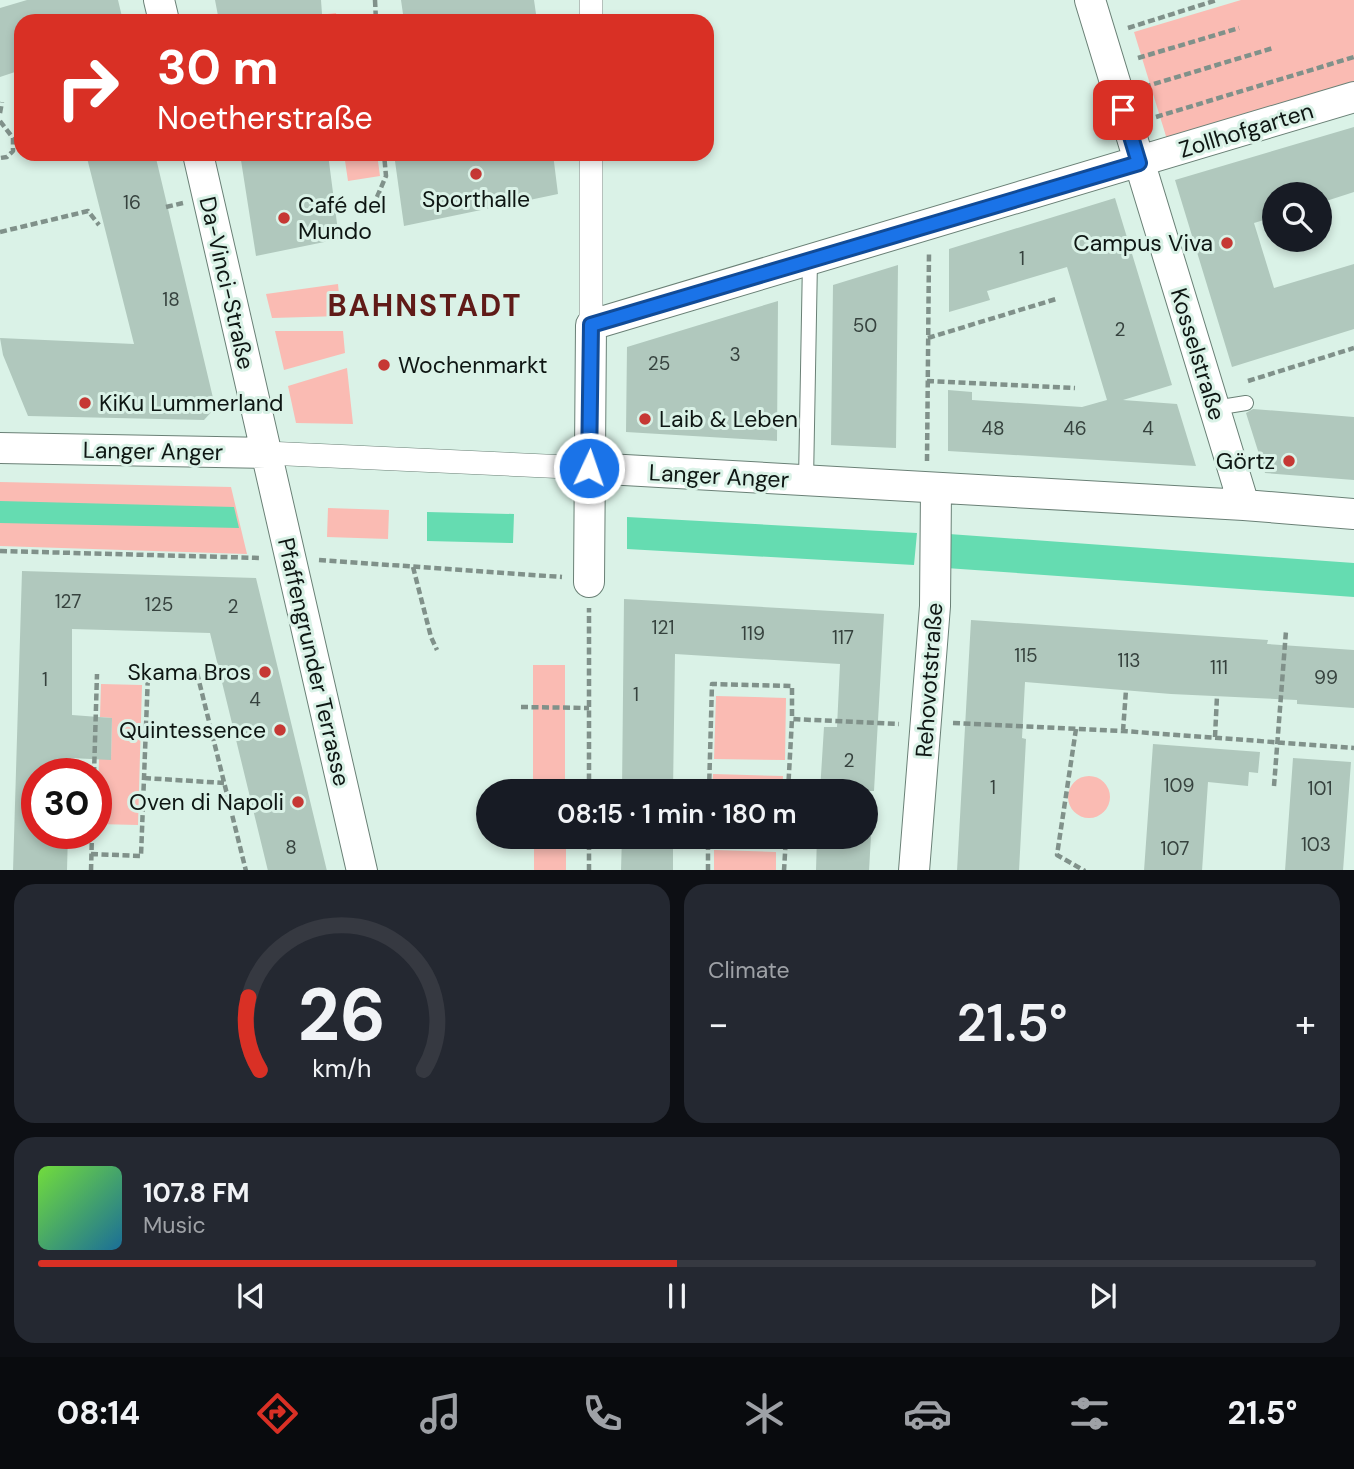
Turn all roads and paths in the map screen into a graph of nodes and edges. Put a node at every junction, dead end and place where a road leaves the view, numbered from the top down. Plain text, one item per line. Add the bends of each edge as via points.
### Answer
1 (1090, 0) edge
2 (1217, 0) edge
3 (1239, 28) dead end
4 (1101, 37) junction
5 (1273, 48) dead end
6 (1354, 57) edge
7 (1110, 66) junction
8 (1119, 95) junction
9 (1354, 97) edge
10 (2, 102) dead end
11 (0, 113) edge
12 (0, 121) edge
13 (1128, 125) junction
14 (0, 158) edge
15 (200, 161) edge
16 (385, 161) edge
17 (591, 161) edge
18 (1139, 163) junction
19 (377, 197) dead end
20 (99, 225) dead end
21 (0, 232) edge
22 (928, 258) dead end
23 (810, 260) junction
24 (1056, 299) dead end
25 (591, 325) junction
26 (928, 338) junction
27 (1354, 348) edge
28 (927, 381) junction
29 (1075, 388) dead end
30 (1213, 400) junction
31 (1246, 402) dead end
32 (0, 448) edge
33 (266, 453) junction
34 (589, 468) junction
35 (806, 481) junction
36 (932, 489) junction
37 (1244, 505) junction
38 (1354, 514) edge
39 (0, 551) edge
40 (290, 559) junction
41 (413, 566) junction
42 (589, 582) junction
43 (1286, 631) dead end
44 (437, 650) dead end
45 (197, 673) dead end
46 (97, 674) dead end
47 (148, 674) dead end
48 (1126, 690) dead end
49 (1217, 696) dead end
50 (522, 707) dead end
51 (589, 708) junction
52 (792, 719) junction
53 (926, 723) junction
54 (1076, 729) junction
55 (1123, 731) junction
56 (1215, 737) junction
57 (1278, 741) junction
58 (1354, 748) edge
59 (94, 758) edge
60 (144, 778) junction
61 (589, 779) edge
62 (709, 779) edge
63 (789, 779) edge
64 (224, 783) junction
65 (1274, 786) dead end
66 (91, 849) edge
67 (589, 849) edge
68 (708, 849) edge
69 (785, 849) edge
70 (91, 854) junction
71 (91, 870) edge
72 (246, 870) edge
73 (362, 870) edge
74 (589, 870) edge
75 (708, 870) edge
76 (784, 870) edge
77 (914, 870) edge
78 (1085, 870) edge

1 - 4 street, Kosselstraße
2 - 4 path
3 - 7 path
4 - 7 street, Kosselstraße
5 - 8 path
6 - 13 path
7 - 8 street, Kosselstraße
8 - 13 street, Kosselstraße
9 - 18 street, Zollhofgarten
10 - 11 path
12 - 14 path via 13,138 13,151
13 - 18 street, Kosselstraße
15 - 33 street, Da-Vinci-Straße
16 - 19 path via 386,176
17 - 25 street
18 - 23 street, Zollhofgarten
18 - 30 street, Kosselstraße
20 - 21 path via 88,211
22 - 26 path
23 - 25 street, Zollhofgarten
23 - 35 lane
24 - 26 path
25 - 34 street
26 - 28 path
27 - 30 path
28 - 29 path
28 - 36 path
30 - 31 lane
30 - 37 street, Kosselstraße
32 - 33 street, Langer Anger
33 - 34 street, Langer Anger
33 - 40 street, Pfaffengrunder Terrasse
34 - 35 street, Langer Anger
34 - 42 street
35 - 36 street, Langer Anger
36 - 37 street, Langer Anger
36 - 53 street, Rehovotstraße via 935,606
37 - 38 street, Langer Anger
39 - 40 path
40 - 41 path
40 - 73 street, Pfaffengrunder Terrasse
41 - 42 path
41 - 44 path
42 - 51 path
43 - 57 path
45 - 64 path
46 - 59 path
47 - 60 path
48 - 55 path
49 - 56 path
50 - 51 path
51 - 61 path
52 - 53 path
52 - 62 path via 792,686 712,684
52 - 63 path
53 - 54 path
53 - 77 street, Rehovotstraße
54 - 55 path
54 - 78 path via 1057,855
55 - 56 path
56 - 57 path
57 - 58 path
57 - 65 path
60 - 64 path
60 - 70 path via 141,856
64 - 72 path
66 - 70 path
67 - 74 path
68 - 75 path
69 - 76 path
70 - 71 path

